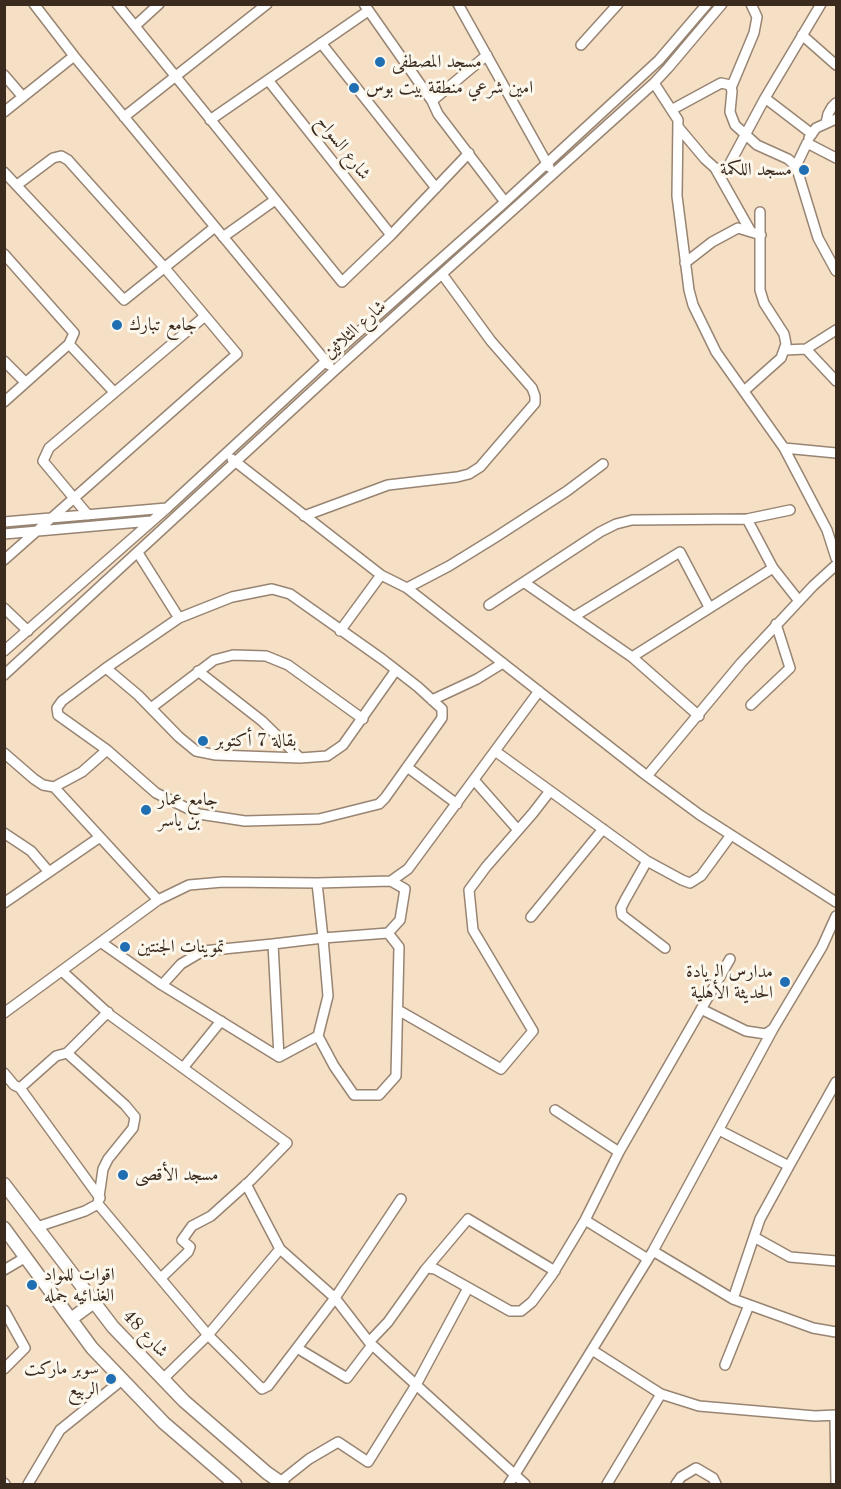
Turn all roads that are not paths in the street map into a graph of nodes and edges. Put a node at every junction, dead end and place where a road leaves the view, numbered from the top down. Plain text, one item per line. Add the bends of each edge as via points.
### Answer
1 (34, 4) edge
2 (117, 4) edge
3 (159, 4) edge
4 (267, 4) edge
5 (458, 4) edge
6 (618, 4) edge
7 (707, 4) edge
8 (722, 4) edge
9 (751, 4) edge
10 (821, 4) edge
11 (366, 8) edge
12 (135, 26) junction
13 (802, 35) junction
14 (321, 44) junction
15 (580, 45) dead end
16 (487, 55) junction
17 (74, 56) junction
18 (837, 65) edge
19 (4, 75) edge
20 (175, 76) junction
21 (268, 80) junction
22 (654, 82) junction
23 (731, 87) junction
24 (23, 97) junction
25 (765, 98) junction
26 (432, 101) junction
27 (837, 103) edge
28 (673, 109) junction
29 (4, 112) edge
30 (124, 117) junction
31 (837, 119) edge
32 (210, 120) junction
33 (826, 123) junction
34 (679, 128) junction
35 (745, 134) junction
36 (812, 134) junction
37 (807, 143) junction
38 (469, 153) junction
39 (837, 158) edge
40 (547, 163) junction
41 (796, 166) junction
42 (715, 168) junction
43 (4, 172) edge
44 (554, 174) junction
45 (17, 185) junction
46 (436, 189) junction
47 (275, 200) junction
48 (505, 202) junction
49 (760, 212) dead end
50 (215, 226) junction
51 (751, 232) junction
52 (391, 235) junction
53 (761, 235) junction
54 (223, 237) junction
55 (4, 254) edge
56 (685, 263) junction
57 (164, 267) junction
58 (837, 271) edge
59 (442, 274) junction
60 (205, 316) junction
61 (837, 330) edge
62 (69, 344) junction
63 (806, 349) junction
64 (785, 350) junction
65 (4, 361) edge
66 (326, 361) junction
67 (334, 371) junction
68 (837, 381) edge
69 (25, 382) junction
70 (744, 391) junction
71 (114, 392) junction
72 (4, 402) edge
73 (784, 448) junction
74 (227, 453) junction
75 (837, 453) edge
76 (236, 464) junction
77 (603, 464) dead end
78 (74, 499) junction
79 (167, 508) junction
80 (790, 510) dead end
81 (4, 514) edge
82 (88, 515) junction
83 (304, 516) junction
84 (52, 518) junction
85 (747, 519) junction
86 (152, 521) junction
87 (8, 522) edge
88 (37, 531) junction
89 (20, 533) junction
90 (4, 534) edge
91 (138, 553) junction
92 (836, 555) edge
93 (4, 560) edge
94 (837, 565) edge
95 (773, 568) junction
96 (381, 575) junction
97 (525, 583) junction
98 (407, 588) junction
99 (799, 601) junction
100 (489, 605) dead end
101 (710, 607) junction
102 (4, 608) edge
103 (575, 616) junction
104 (179, 618) junction
105 (776, 624) junction
106 (28, 631) junction
107 (340, 631) junction
108 (4, 651) edge
109 (632, 657) junction
110 (503, 663) junction
111 (106, 668) junction
112 (396, 670) junction
113 (198, 671) junction
114 (4, 675) edge
115 (539, 691) junction
116 (432, 700) junction
117 (751, 705) dead end
118 (151, 708) junction
119 (699, 716) junction
120 (363, 719) junction
121 (107, 750) junction
122 (495, 751) junction
123 (4, 753) edge
124 (300, 758) junction
125 (407, 767) junction
126 (647, 776) junction
127 (474, 780) junction
128 (54, 787) junction
129 (550, 791) junction
130 (457, 804) junction
131 (603, 829) junction
132 (518, 830) junction
133 (4, 833) edge
134 (731, 835) junction
135 (100, 837) junction
136 (647, 861) junction
137 (49, 872) junction
138 (391, 881) junction
139 (317, 883) junction
140 (158, 900) junction
141 (4, 903) edge
142 (837, 903) edge
143 (837, 916) edge
144 (531, 917) dead end
145 (388, 933) junction
146 (323, 938) junction
147 (102, 943) junction
148 (273, 944) junction
149 (665, 948) dead end
150 (730, 959) dead end
151 (63, 972) junction
152 (162, 985) junction
153 (701, 1009) junction
154 (398, 1010) junction
155 (108, 1012) junction
156 (4, 1013) edge
157 (221, 1021) junction
158 (773, 1029) junction
159 (318, 1036) junction
160 (68, 1053) junction
161 (279, 1057) junction
162 (183, 1068) junction
163 (4, 1073) edge
164 (837, 1082) edge
165 (20, 1088) junction
166 (555, 1110) dead end
167 (719, 1130) junction
168 (619, 1152) junction
169 (789, 1166) junction
170 (4, 1184) edge
171 (246, 1184) junction
172 (401, 1199) dead end
173 (99, 1202) junction
174 (585, 1220) junction
175 (37, 1227) junction
176 (4, 1228) edge
177 (754, 1237) junction
178 (280, 1250) junction
179 (650, 1255) junction
180 (26, 1257) junction
181 (837, 1261) edge
182 (428, 1268) junction
183 (4, 1270) edge
184 (555, 1271) junction
185 (162, 1278) junction
186 (468, 1288) junction
187 (335, 1298) junction
188 (733, 1299) junction
189 (94, 1302) junction
190 (749, 1305) junction
191 (4, 1310) edge
192 (71, 1319) junction
193 (837, 1332) edge
194 (208, 1335) junction
195 (371, 1343) junction
196 (297, 1348) junction
197 (592, 1350) junction
198 (725, 1365) dead end
199 (4, 1369) edge
200 (163, 1379) junction
201 (122, 1380) junction
202 (416, 1385) junction
203 (661, 1394) junction
204 (836, 1416) edge
205 (512, 1480) edge
206 (282, 1483) edge
207 (28, 1485) edge
208 (235, 1485) edge
209 (525, 1485) edge
210 (607, 1485) edge
211 (676, 1485) edge
212 (716, 1485) edge
213 (836, 1485) edge

1 - 17 street
2 - 12 street
3 - 12 street
4 - 20 street
5 - 16 street
6 - 15 street
7 - 40 street, شارع الثلاثين via 659,60
8 - 22 street, شارع الثلاثين
9 - 23 street via 757,17 754,33
10 - 13 street
11 - 14 street
11 - 26 street
12 - 20 street
13 - 18 street
13 - 25 street
14 - 21 street
14 - 46 street
16 - 26 street
16 - 40 street
17 - 24 street
17 - 30 street
19 - 24 street
20 - 30 street
20 - 32 street
21 - 32 street
21 - 52 street, شارع السواح
22 - 28 street
22 - 44 street, شارع الثلاثين
23 - 28 street via 721,83
23 - 35 street via 731,116
24 - 29 street
25 - 35 street
25 - 36 street
26 - 38 street
27 - 33 street
28 - 34 street
30 - 50 street
31 - 33 street
32 - 47 street
33 - 36 street
34 - 42 street
34 - 56 street via 676,189
35 - 41 street
35 - 42 street via 729,165
36 - 37 street
37 - 39 street
37 - 41 street
38 - 46 street
38 - 48 street
40 - 44 street
40 - 48 street, شارع الثلاثين
41 - 58 street via 818,238
42 - 51 street
43 - 45 street
44 - 59 street, شارع الثلاثين
45 - 57 street via 61,156
45 - 57 street via 124,300
46 - 52 street
47 - 52 street via 342,282
47 - 54 street
48 - 66 street, شارع الثلاثين
49 - 53 street
50 - 54 street
50 - 57 street
51 - 53 street
51 - 56 street via 738,228 724,234
53 - 64 street via 760,290 784,334
54 - 66 street
55 - 62 street via 74,333
56 - 70 street via 696,313 716,352
57 - 60 street
59 - 67 street, شارع الثلاثين
59 - 83 street via 491,341 532,388 535,403 480,467 469,474 388,485
60 - 71 street
60 - 78 street via 237,354
61 - 63 street
62 - 69 street
62 - 71 street
63 - 64 street
63 - 68 street
64 - 70 street
65 - 69 street
66 - 67 street
66 - 74 street, شارع الثلاثين
67 - 76 street, شارع الثلاثين
69 - 72 street
70 - 73 street
71 - 78 street via 49,448 43,461
73 - 75 street
73 - 92 street
74 - 76 street
74 - 79 street, شارع الثلاثين
76 - 83 street
76 - 91 street, شارع الثلاثين
77 - 98 street via 496,537
78 - 82 street
78 - 84 street
79 - 82 street
79 - 86 street, شارع الثلاثين
80 - 85 street
81 - 87 street
82 - 84 street
83 - 96 street
84 - 87 street
84 - 88 street
85 - 95 street
85 - 97 street via 641,520 616,524
86 - 88 street
86 - 106 street, شارع الثلاثين
87 - 89 street
88 - 89 street
88 - 93 street
89 - 90 street
91 - 104 street
91 - 114 street, شارع الثلاثين
94 - 99 street
95 - 99 street
95 - 101 street
96 - 98 street
96 - 107 street
97 - 100 street
97 - 103 street
98 - 110 street
99 - 105 street
101 - 103 street via 680,552
101 - 109 street
102 - 106 street
103 - 109 street
104 - 107 street via 232,597 272,589 290,594
104 - 111 street
105 - 117 street via 790,668
105 - 119 street
106 - 108 street, شارع الثلاثين
107 - 112 street
109 - 119 street
110 - 115 street
110 - 116 street
111 - 118 street
111 - 121 street via 57,708 58,715
112 - 116 street
112 - 120 street
113 - 118 street
113 - 120 street via 233,654 266,656 288,665
113 - 124 street via 262,721
115 - 122 street
115 - 126 street
116 - 125 street via 442,709 442,718
118 - 124 street via 196,751
119 - 126 street
120 - 124 street via 334,752
121 - 125 street via 156,793 180,806 199,814 245,821 319,819 372,807 385,798
121 - 128 street via 81,772
122 - 127 street
122 - 129 street
123 - 128 street via 34,780
125 - 130 street
126 - 134 street
127 - 130 street
127 - 132 street
128 - 135 street
129 - 131 street
129 - 132 street
130 - 138 street via 408,869
131 - 136 street
131 - 144 street
132 - 154 street via 469,890 473,930 533,1031 501,1070
133 - 137 street via 31,851
134 - 136 street via 701,876 690,883
134 - 142 street
135 - 137 street
135 - 140 street
136 - 149 street via 621,908 622,915
137 - 141 street
138 - 139 street
138 - 145 street via 405,889 400,921
139 - 140 street via 189,885
139 - 146 street
140 - 147 street
143 - 158 street
145 - 146 street
145 - 154 street via 399,947
146 - 148 street
146 - 159 street via 328,996
147 - 151 street
147 - 152 street
148 - 152 street via 202,951 181,964
148 - 161 street
150 - 153 street
151 - 155 street
151 - 156 street
152 - 157 street
153 - 158 street via 746,1031 766,1034
153 - 168 street
154 - 159 street via 396,1076 379,1095 354,1095
155 - 160 street
155 - 162 street
157 - 161 street
157 - 162 street
158 - 167 street
159 - 161 street
160 - 165 street via 56,1056
160 - 173 street via 135,1116 133,1128 103,1169
162 - 171 street via 287,1143
163 - 165 street
164 - 169 street
165 - 173 street
166 - 168 street
167 - 169 street
167 - 179 street
168 - 174 street
169 - 177 street
170 - 175 main road, شارع 48
171 - 178 street
171 - 185 street via 211,1216 192,1226 182,1240 190,1247 188,1252
172 - 187 street
173 - 175 street via 85,1211
173 - 185 street
174 - 179 street
174 - 184 street
175 - 189 main road, شارع 48
176 - 180 main road
177 - 181 street via 790,1257
177 - 188 street
178 - 187 street
178 - 194 street
179 - 188 street
179 - 197 street
180 - 183 street
180 - 192 main road
182 - 184 street via 468,1220
182 - 186 street
182 - 195 street
184 - 186 street via 521,1311 510,1311
185 - 194 street
186 - 202 street
187 - 195 street
187 - 196 street
188 - 190 street
189 - 192 main road
189 - 200 main road, شارع 48
190 - 193 street via 813,1328
190 - 198 street
191 - 199 street via 25,1348
192 - 201 main road
194 - 196 street via 262,1389
194 - 200 street
195 - 196 street via 347,1378
195 - 202 street
197 - 203 street
197 - 205 street
200 - 206 main road, شارع 48
201 - 207 street via 60,1430
201 - 208 main road
202 - 205 street
202 - 206 street via 368,1462 338,1442 309,1459
203 - 204 street via 699,1406
203 - 210 street
204 - 213 street
205 - 209 street
211 - 212 street via 696,1468 713,1478

